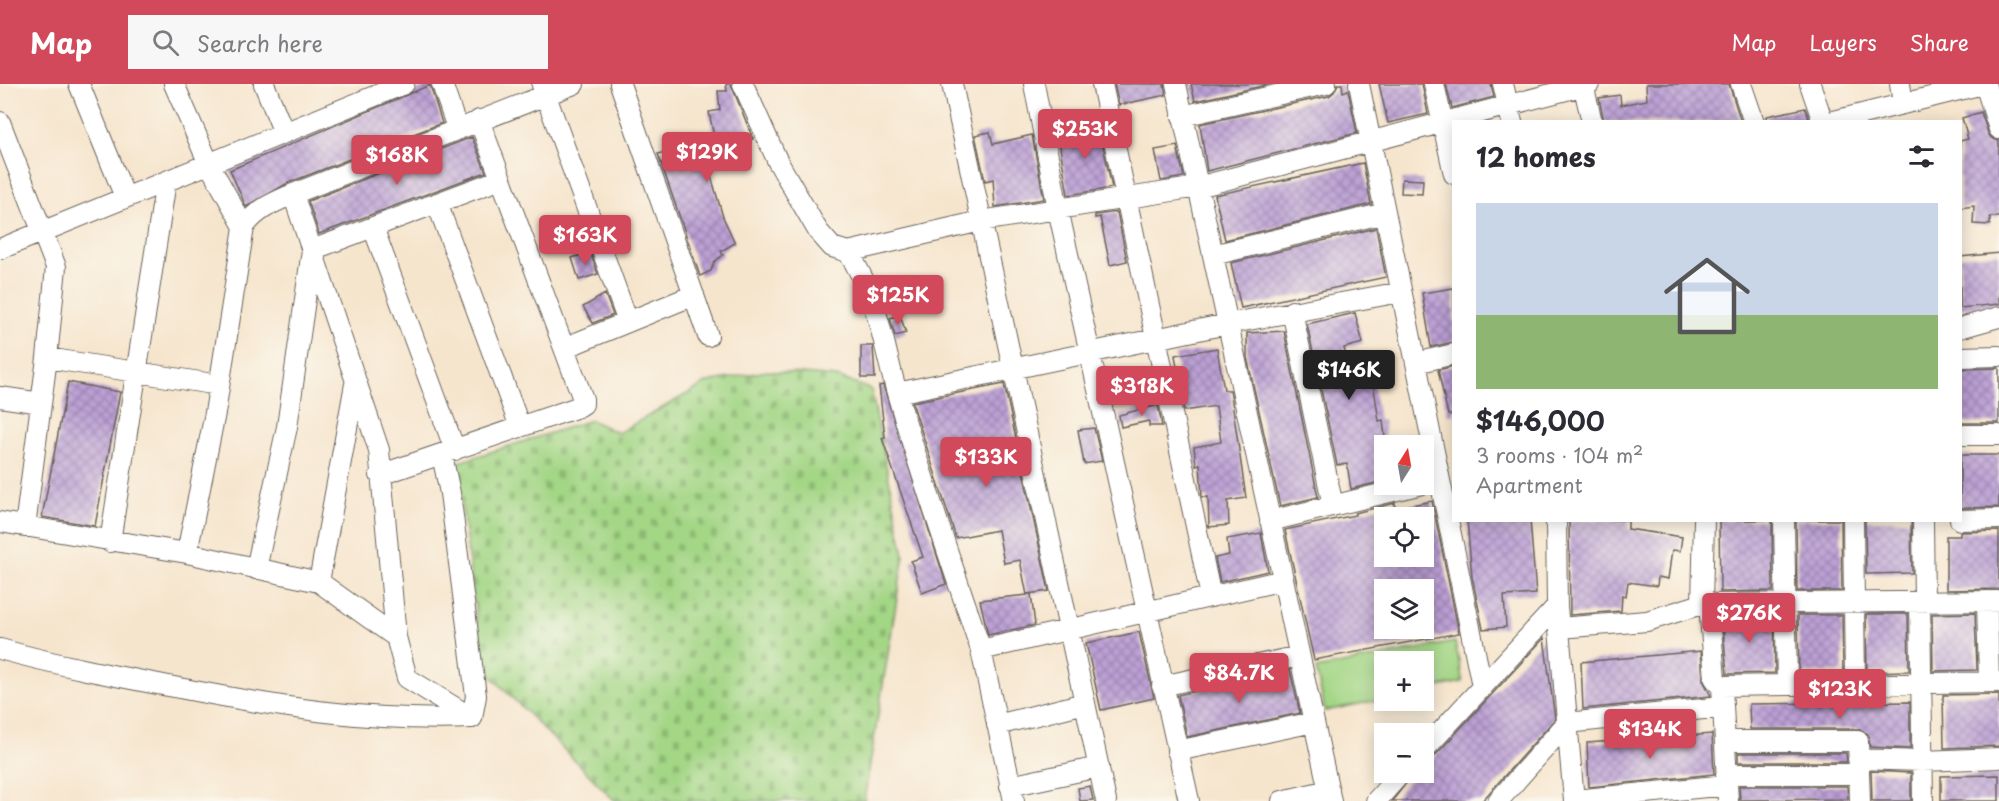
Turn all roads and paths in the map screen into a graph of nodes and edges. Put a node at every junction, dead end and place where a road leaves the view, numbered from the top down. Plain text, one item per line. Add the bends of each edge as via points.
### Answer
1 (79, 84) edge
2 (174, 84) edge
3 (264, 84) edge
4 (404, 84) edge
5 (442, 84) edge
6 (574, 84) edge
7 (621, 84) edge
8 (743, 84) edge
9 (952, 84) edge
10 (1034, 84) edge
11 (1102, 84) edge
12 (1176, 84) edge
13 (1326, 84) edge
14 (1359, 84) edge
15 (1434, 84) edge
16 (1503, 84) edge
17 (1585, 84) edge
18 (1742, 84) edge
19 (1810, 84) edge
20 (1900, 84) edge
21 (1984, 84) edge
22 (544, 89) edge
23 (363, 92) edge
24 (1903, 104) junction
25 (1510, 113) edge
26 (1182, 116) junction
27 (1875, 116) edge
28 (479, 120) junction
29 (1457, 120) edge
30 (1592, 120) edge
31 (1753, 120) edge
32 (1822, 120) edge
33 (1845, 120) edge
34 (1452, 121) edge
35 (0, 122) edge
36 (1442, 122) junction
37 (458, 128) junction
38 (1999, 129) edge
39 (284, 133) junction
40 (1371, 142) junction
41 (209, 164) junction
42 (1452, 165) edge
43 (501, 179) junction
44 (166, 181) junction
45 (1198, 186) junction
46 (293, 194) junction
47 (124, 197) junction
48 (1127, 200) junction
49 (437, 203) junction
50 (1058, 209) junction
51 (1385, 213) junction
52 (981, 221) junction
53 (244, 227) junction
54 (373, 227) junction
55 (42, 231) junction
56 (0, 249) edge
57 (312, 250) junction
58 (848, 252) junction
59 (1213, 255) junction
60 (1401, 292) junction
61 (694, 295) junction
62 (1292, 310) junction
63 (1999, 317) edge
64 (628, 322) junction
65 (1227, 324) junction
66 (1962, 327) edge
67 (708, 336) dead end
68 (1156, 339) junction
69 (564, 348) junction
70 (1089, 353) junction
71 (1452, 354) edge
72 (1999, 356) edge
73 (1962, 357) edge
74 (48, 358) junction
75 (1416, 363) junction
76 (1013, 368) junction
77 (136, 370) junction
78 (356, 380) junction
79 (219, 385) junction
80 (897, 393) junction
81 (0, 397) edge
82 (41, 403) junction
83 (520, 427) junction
84 (1962, 435) edge
85 (1999, 435) edge
86 (449, 453) junction
87 (380, 475) junction
88 (1435, 482) edge
89 (1333, 506) junction
90 (1999, 519) edge
91 (1962, 520) edge
92 (1270, 521) junction
93 (0, 522) edge
94 (1556, 522) edge
95 (1704, 522) edge
96 (1784, 522) edge
97 (1853, 522) edge
98 (1923, 522) edge
99 (25, 527) junction
100 (110, 542) junction
101 (187, 553) junction
102 (256, 569) junction
103 (1283, 580) junction
104 (319, 582) junction
105 (1211, 597) junction
106 (1993, 601) edge
107 (1922, 602) junction
108 (1786, 603) junction
109 (1854, 603) junction
110 (1705, 604) junction
111 (1557, 606) junction
112 (1145, 612) junction
113 (1559, 628) junction
114 (1070, 629) junction
115 (396, 638) junction
116 (0, 649) edge
117 (981, 650) junction
118 (1299, 656) junction
119 (1994, 682) edge
120 (1855, 683) junction
121 (1922, 683) junction
122 (1787, 685) junction
123 (1162, 686) junction
124 (1482, 686) junction
125 (1722, 686) junction
126 (1085, 703) junction
127 (1723, 707) junction
128 (472, 718) junction
129 (1314, 722) junction
130 (1567, 723) junction
131 (997, 725) junction
132 (1434, 739) edge
133 (1725, 741) junction
134 (1177, 751) junction
135 (1999, 758) edge
136 (1922, 761) junction
137 (1858, 766) junction
138 (1099, 767) junction
139 (1392, 783) edge
140 (1727, 787) edge
141 (1012, 793) edge
142 (1330, 796) edge
143 (1106, 801) edge
144 (1189, 801) edge
145 (1282, 801) edge
146 (1376, 801) edge
147 (1498, 801) edge
148 (1574, 801) edge
149 (1860, 801) edge
150 (1923, 801) edge

1 - 47 street
2 - 41 street
3 - 39 street
4 - 23 street
5 - 37 street
6 - 22 street
7 - 61 street
8 - 58 street via 778,162 818,231 832,247
9 - 52 street
10 - 50 street
11 - 48 street
12 - 26 street
13 - 26 street
14 - 40 street
15 - 36 street
16 - 25 street
17 - 25 street
17 - 30 street
18 - 31 street
19 - 32 street
20 - 24 street
21 - 24 street
21 - 38 street
22 - 28 street
22 - 64 street
23 - 39 street
24 - 27 street
25 - 29 street
26 - 45 street
27 - 33 street
28 - 37 street
28 - 43 street
34 - 36 street
35 - 55 street
36 - 40 street
36 - 42 street
37 - 46 street
39 - 41 street
40 - 45 street
40 - 51 street
41 - 44 street
41 - 53 street
43 - 49 street
43 - 69 street
44 - 47 street
44 - 77 street
45 - 48 street
45 - 59 street
46 - 53 street via 259,209
46 - 57 street
47 - 55 street
48 - 50 street
48 - 68 street
49 - 54 street
49 - 83 street
50 - 52 street
50 - 70 street
51 - 59 street
51 - 60 street
52 - 58 street
52 - 76 street
53 - 79 street
54 - 57 street
54 - 86 street
55 - 56 street
55 - 74 street via 56,267
57 - 78 street
57 - 102 street via 287,427
58 - 80 street via 874,299
59 - 65 street
60 - 62 street
60 - 75 street
61 - 64 street
61 - 67 street
62 - 65 street
62 - 89 street
63 - 66 street
64 - 69 street
65 - 68 street
65 - 92 street
68 - 70 street
68 - 105 street
69 - 83 street via 583,404
70 - 76 street
70 - 112 street
71 - 75 street
72 - 73 street
74 - 77 street
74 - 82 street
75 - 88 street
76 - 80 street
76 - 114 street
77 - 79 street
77 - 100 street
78 - 87 street via 379,450
78 - 104 street
79 - 101 street
80 - 117 street
81 - 82 street
82 - 99 street
83 - 86 street
84 - 85 street
86 - 87 street
86 - 128 street via 450,492 476,696
87 - 115 street
88 - 89 street
88 - 124 street
89 - 92 street
90 - 91 street
92 - 103 street
93 - 99 street
94 - 111 street
95 - 110 street
96 - 108 street
97 - 109 street
98 - 107 street
99 - 100 street
100 - 101 street
101 - 102 street
102 - 104 street
103 - 105 street
103 - 118 street
104 - 115 street
105 - 112 street
106 - 107 street
106 - 119 street
107 - 109 street
107 - 121 street
108 - 109 street
108 - 110 street
108 - 122 street
109 - 120 street
110 - 113 street via 1647,621
110 - 125 street via 1715,679
111 - 113 street
111 - 124 street
112 - 114 street
112 - 123 street
113 - 130 street
114 - 117 street
114 - 126 street
115 - 128 street via 407,678
116 - 128 street via 80,669 285,709 372,718
117 - 131 street
118 - 123 street
118 - 129 street
119 - 121 street
120 - 121 street
120 - 122 street
121 - 136 street
122 - 125 street
123 - 134 street
124 - 132 street
125 - 127 street
126 - 131 street
126 - 138 street
127 - 130 street
127 - 133 street
129 - 134 street
129 - 142 street
130 - 147 street
130 - 148 street
131 - 141 street
133 - 137 street via 1858,741
133 - 140 street
134 - 144 street
135 - 136 street
136 - 137 street
136 - 150 street
137 - 140 street
137 - 149 street
138 - 141 street
138 - 143 street
139 - 146 street
140 - 148 street
142 - 145 street

